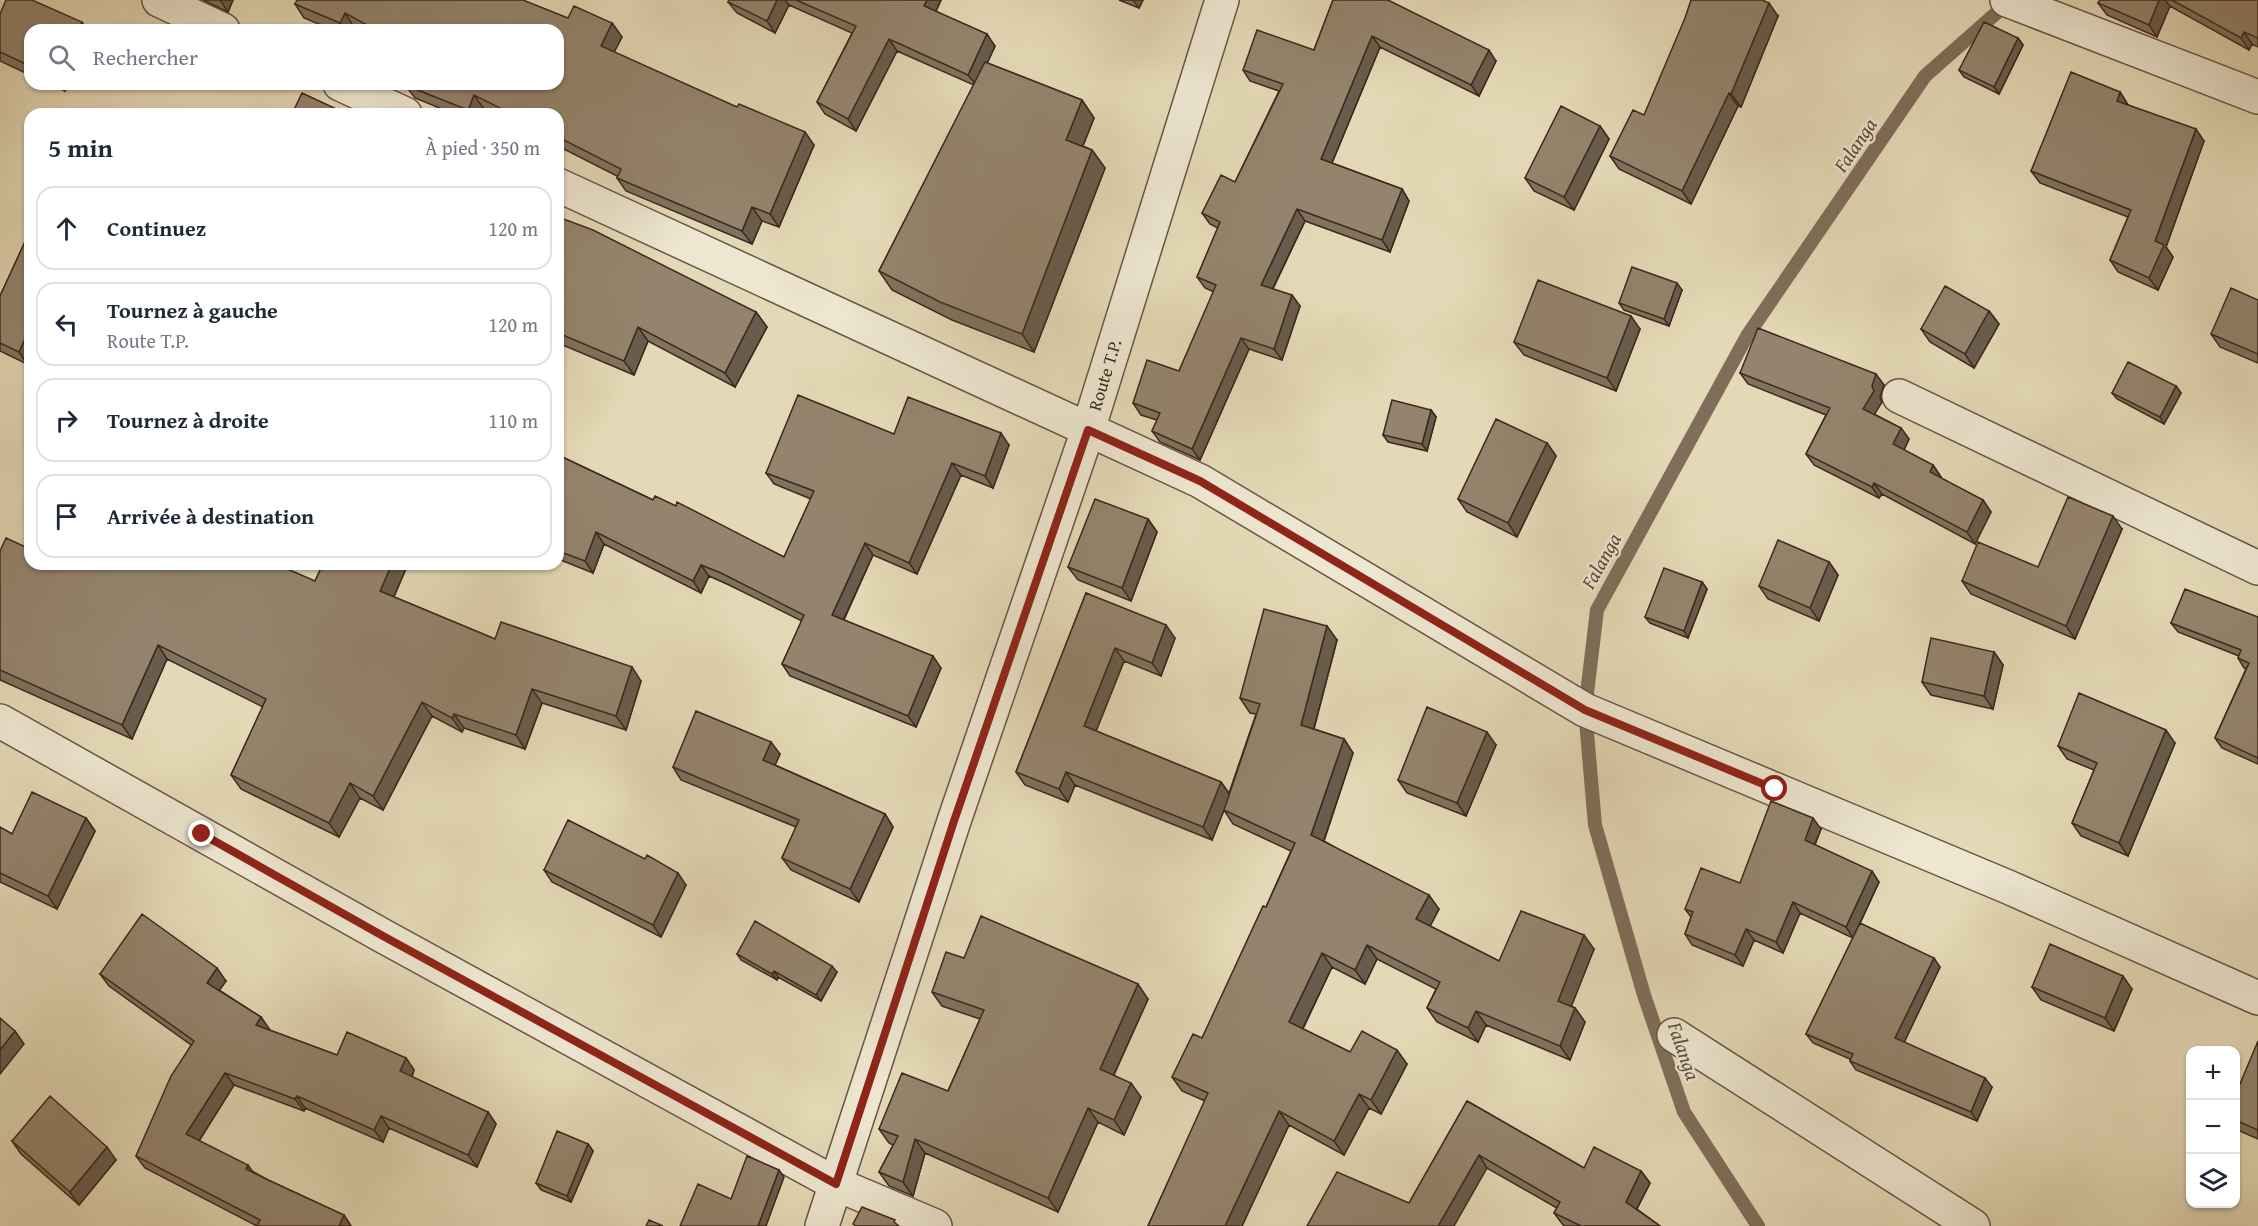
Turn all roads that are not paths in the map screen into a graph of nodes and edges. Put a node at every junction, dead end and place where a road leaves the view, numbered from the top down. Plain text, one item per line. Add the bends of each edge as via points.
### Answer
1 (159, 0) edge
2 (1222, 0) edge
3 (2007, 0) edge
4 (210, 24) edge
5 (353, 90) edge
6 (2258, 97) edge
7 (392, 108) edge
8 (564, 188) edge
9 (1899, 396) dead end
10 (1088, 430) junction
11 (2258, 568) edge
12 (0, 721) edge
13 (2258, 998) edge
14 (1674, 1035) dead end
15 (836, 1184) junction
16 (822, 1226) edge
17 (935, 1226) edge
18 (1972, 1226) edge

1 - 4 street
2 - 10 street, Route T.P.
3 - 6 street
5 - 7 street
8 - 10 street
9 - 11 street
10 - 13 street via 1200,481 1585,710 2008,887
10 - 15 street, Route T.P. via 954,821
12 - 15 street
14 - 18 street
15 - 16 street, Route T.P.
15 - 17 street

